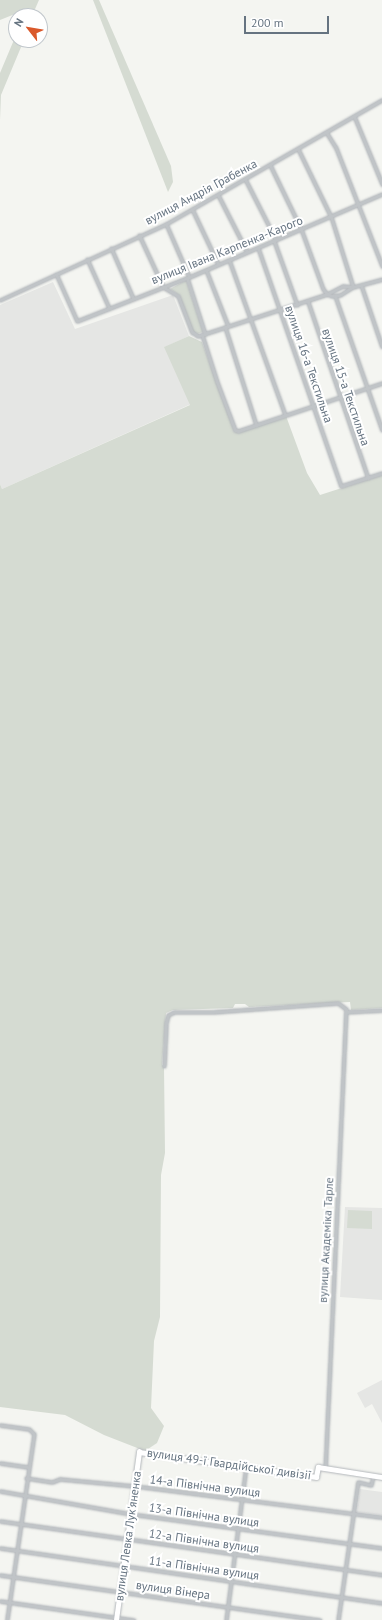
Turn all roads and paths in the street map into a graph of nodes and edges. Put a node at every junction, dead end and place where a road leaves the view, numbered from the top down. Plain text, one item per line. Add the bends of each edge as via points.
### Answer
1 (381, 100) edge
2 (382, 106) edge
3 (354, 116) junction
4 (326, 132) junction
5 (298, 148) junction
6 (270, 165) junction
7 (245, 179) junction
8 (382, 184) edge
9 (382, 194) edge
10 (218, 195) junction
11 (358, 205) junction
12 (192, 209) junction
13 (331, 217) junction
14 (166, 224) junction
15 (301, 229) junction
16 (139, 235) junction
17 (275, 241) junction
18 (111, 248) junction
19 (258, 248) junction
20 (247, 252) junction
21 (87, 259) junction
22 (229, 260) junction
23 (218, 264) junction
24 (382, 266) edge
25 (206, 270) junction
26 (56, 274) junction
27 (188, 278) junction
28 (382, 279) edge
29 (360, 286) junction
30 (163, 287) junction
31 (353, 287) junction
32 (327, 294) junction
33 (335, 296) junction
34 (133, 298) junction
35 (0, 300) edge
36 (308, 302) junction
37 (297, 305) junction
38 (108, 308) junction
39 (281, 310) junction
40 (251, 319) junction
41 (226, 327) junction
42 (203, 334) junction
43 (382, 347) edge
44 (382, 383) edge
45 (367, 388) junction
46 (340, 397) junction
47 (314, 406) junction
48 (285, 415) junction
49 (256, 425) junction
50 (382, 430) edge
51 (382, 473) edge
52 (368, 478) junction
53 (382, 1010) edge
54 (347, 1012) junction
55 (164, 1066) dead end
56 (0, 1425) edge
57 (139, 1452) joint
58 (0, 1463) edge
59 (28, 1467) junction
60 (246, 1467) junction
61 (325, 1469) junction
62 (372, 1476) junction
63 (382, 1477) edge
64 (26, 1478) junction
65 (135, 1486) junction
66 (0, 1491) edge
67 (24, 1494) junction
68 (242, 1500) junction
69 (354, 1513) junction
70 (131, 1514) junction
71 (382, 1517) edge
72 (0, 1521) edge
73 (19, 1524) junction
74 (239, 1529) junction
75 (127, 1540) junction
76 (349, 1544) junction
77 (0, 1548) edge
78 (382, 1548) edge
79 (16, 1550) junction
80 (235, 1555) junction
81 (124, 1566) junction
82 (346, 1570) junction
83 (0, 1575) edge
84 (382, 1575) edge
85 (12, 1576) junction
86 (232, 1581) junction
87 (120, 1592) junction
88 (342, 1597) junction
89 (0, 1601) edge
90 (9, 1602) junction
91 (382, 1603) edge
92 (228, 1607) junction
93 (116, 1619) edge
94 (7, 1620) edge
95 (134, 1620) edge
96 (226, 1620) edge
97 (320, 1620) edge
98 (338, 1620) edge

1 - 2 street
1 - 3 street, вулиця Андрія Грабенка
3 - 4 street, вулиця Андрія Грабенка
3 - 8 street
4 - 5 street, вулиця Андрія Грабенка
4 - 11 street via 336,148
5 - 6 street, вулиця Андрія Грабенка
5 - 13 street
6 - 7 street, вулиця Андрія Грабенка
6 - 15 street
7 - 10 street, вулиця Андрія Грабенка
7 - 17 street
9 - 11 street, вулиця Івана Карпенка-Карого
10 - 12 street, вулиця Андрія Грабенка
10 - 20 street
11 - 13 street, вулиця Івана Карпенка-Карого
11 - 24 street
12 - 14 street, вулиця Андрія Грабенка
12 - 23 street
13 - 15 street, вулиця Івана Карпенка-Карого
13 - 31 street
14 - 16 street, вулиця Андрія Грабенка
14 - 27 street
15 - 17 street, вулиця Івана Карпенка-Карого
15 - 32 street
16 - 18 street, вулиця Андрія Грабенка
16 - 30 street
17 - 19 street, вулиця Івана Карпенка-Карого
17 - 37 street
18 - 21 street, вулиця Андрія Грабенка
18 - 34 street
19 - 20 street, вулиця Івана Карпенка-Карого
19 - 39 street, вулиця 16-а Текстильна
20 - 22 street, вулиця Івана Карпенка-Карого
21 - 26 street, вулиця Андрія Грабенка
21 - 38 street
22 - 23 street, вулиця Івана Карпенка-Карого
22 - 40 street
23 - 25 street, вулиця Івана Карпенка-Карого
25 - 27 street, вулиця Івана Карпенка-Карого
25 - 41 street
26 - 35 street, вулиця Андрія Грабенка
26 - 38 street, вулиця Івана Карпенка-Карого via 77,321
27 - 30 street, вулиця Івана Карпенка-Карого
27 - 42 street
28 - 29 street
29 - 31 street
29 - 43 street
30 - 34 street, вулиця Івана Карпенка-Карого
30 - 42 street via 178,296 193,334
31 - 32 street via 343,286
31 - 33 street via 350,291
32 - 33 street
32 - 36 street
33 - 45 street
34 - 38 street, вулиця Івана Карпенка-Карого
36 - 37 street
36 - 46 street, вулиця 15-а Текстильна
37 - 39 street
39 - 40 street
39 - 47 street, вулиця 16-а Текстильна
40 - 41 street
40 - 48 street
41 - 42 street
41 - 49 street
42 - 49 street via 235,430
44 - 45 street
45 - 46 street
45 - 50 street
46 - 47 street
46 - 52 street, вулиця 15-а Текстильна
47 - 48 street
47 - 52 street, вулиця 16-а Текстильна via 341,486
48 - 49 street
51 - 52 street
53 - 54 street
54 - 55 street via 338,1003 213,1012 174,1012 168,1015 166,1023
54 - 61 street, вулиця Академіка Тарле
56 - 59 street via 31,1430 34,1437
57 - 60 street, вулиця 49-ї Гвардійської дивізії
57 - 65 street, вулиця Левка Лук'яненка
58 - 59 street
59 - 64 street
60 - 61 street, вулиця 49-ї Гвардійської дивізії via 316,1477 318,1468
60 - 68 street
61 - 62 street, вулиця 49-ї Гвардійської дивізії
62 - 63 street, вулиця 49-ї Гвардійської дивізії
62 - 69 street via 371,1484 358,1482
64 - 65 street, 14-а Північна вулиця
64 - 67 street
65 - 68 street, 14-а Північна вулиця
65 - 70 street, вулиця Левка Лук'яненка
66 - 67 street, 13-а Північна вулиця
67 - 70 street, 13-а Північна вулиця
67 - 73 street
68 - 69 street, 14-а Північна вулиця
68 - 74 street
69 - 71 street, 14-а Північна вулиця
69 - 76 street
70 - 74 street, 13-а Північна вулиця
70 - 75 street, вулиця Левка Лук'яненка
72 - 73 street, 12-а Північна вулиця
73 - 75 street, 12-а Північна вулиця
73 - 79 street
74 - 76 street, 13-а Північна вулиця
74 - 80 street
75 - 80 street, 12-а Північна вулиця
75 - 81 street, вулиця Левка Лук'яненка
76 - 78 street, 13-а Північна вулиця
76 - 82 street
77 - 79 street, 11-а Північна вулиця
79 - 81 street, 11-а Північна вулиця
79 - 85 street
80 - 82 street, 12-а Північна вулиця
80 - 86 street
81 - 86 street, 11-а Північна вулиця
81 - 87 street, вулиця Левка Лук'яненка
82 - 84 street, 12-а Північна вулиця
82 - 88 street
83 - 85 street, вулиця Вінера
85 - 87 street, вулиця Вінера
85 - 90 street
86 - 88 street, 11-а Північна вулиця
86 - 92 street
87 - 92 street, вулиця Вінера
87 - 93 street, вулиця Левка Лук'яненка
88 - 91 street, 11-а Північна вулиця
88 - 98 street
89 - 90 street
90 - 93 street
90 - 94 street
92 - 96 street
92 - 97 street, вулиця Вінера
93 - 95 street

